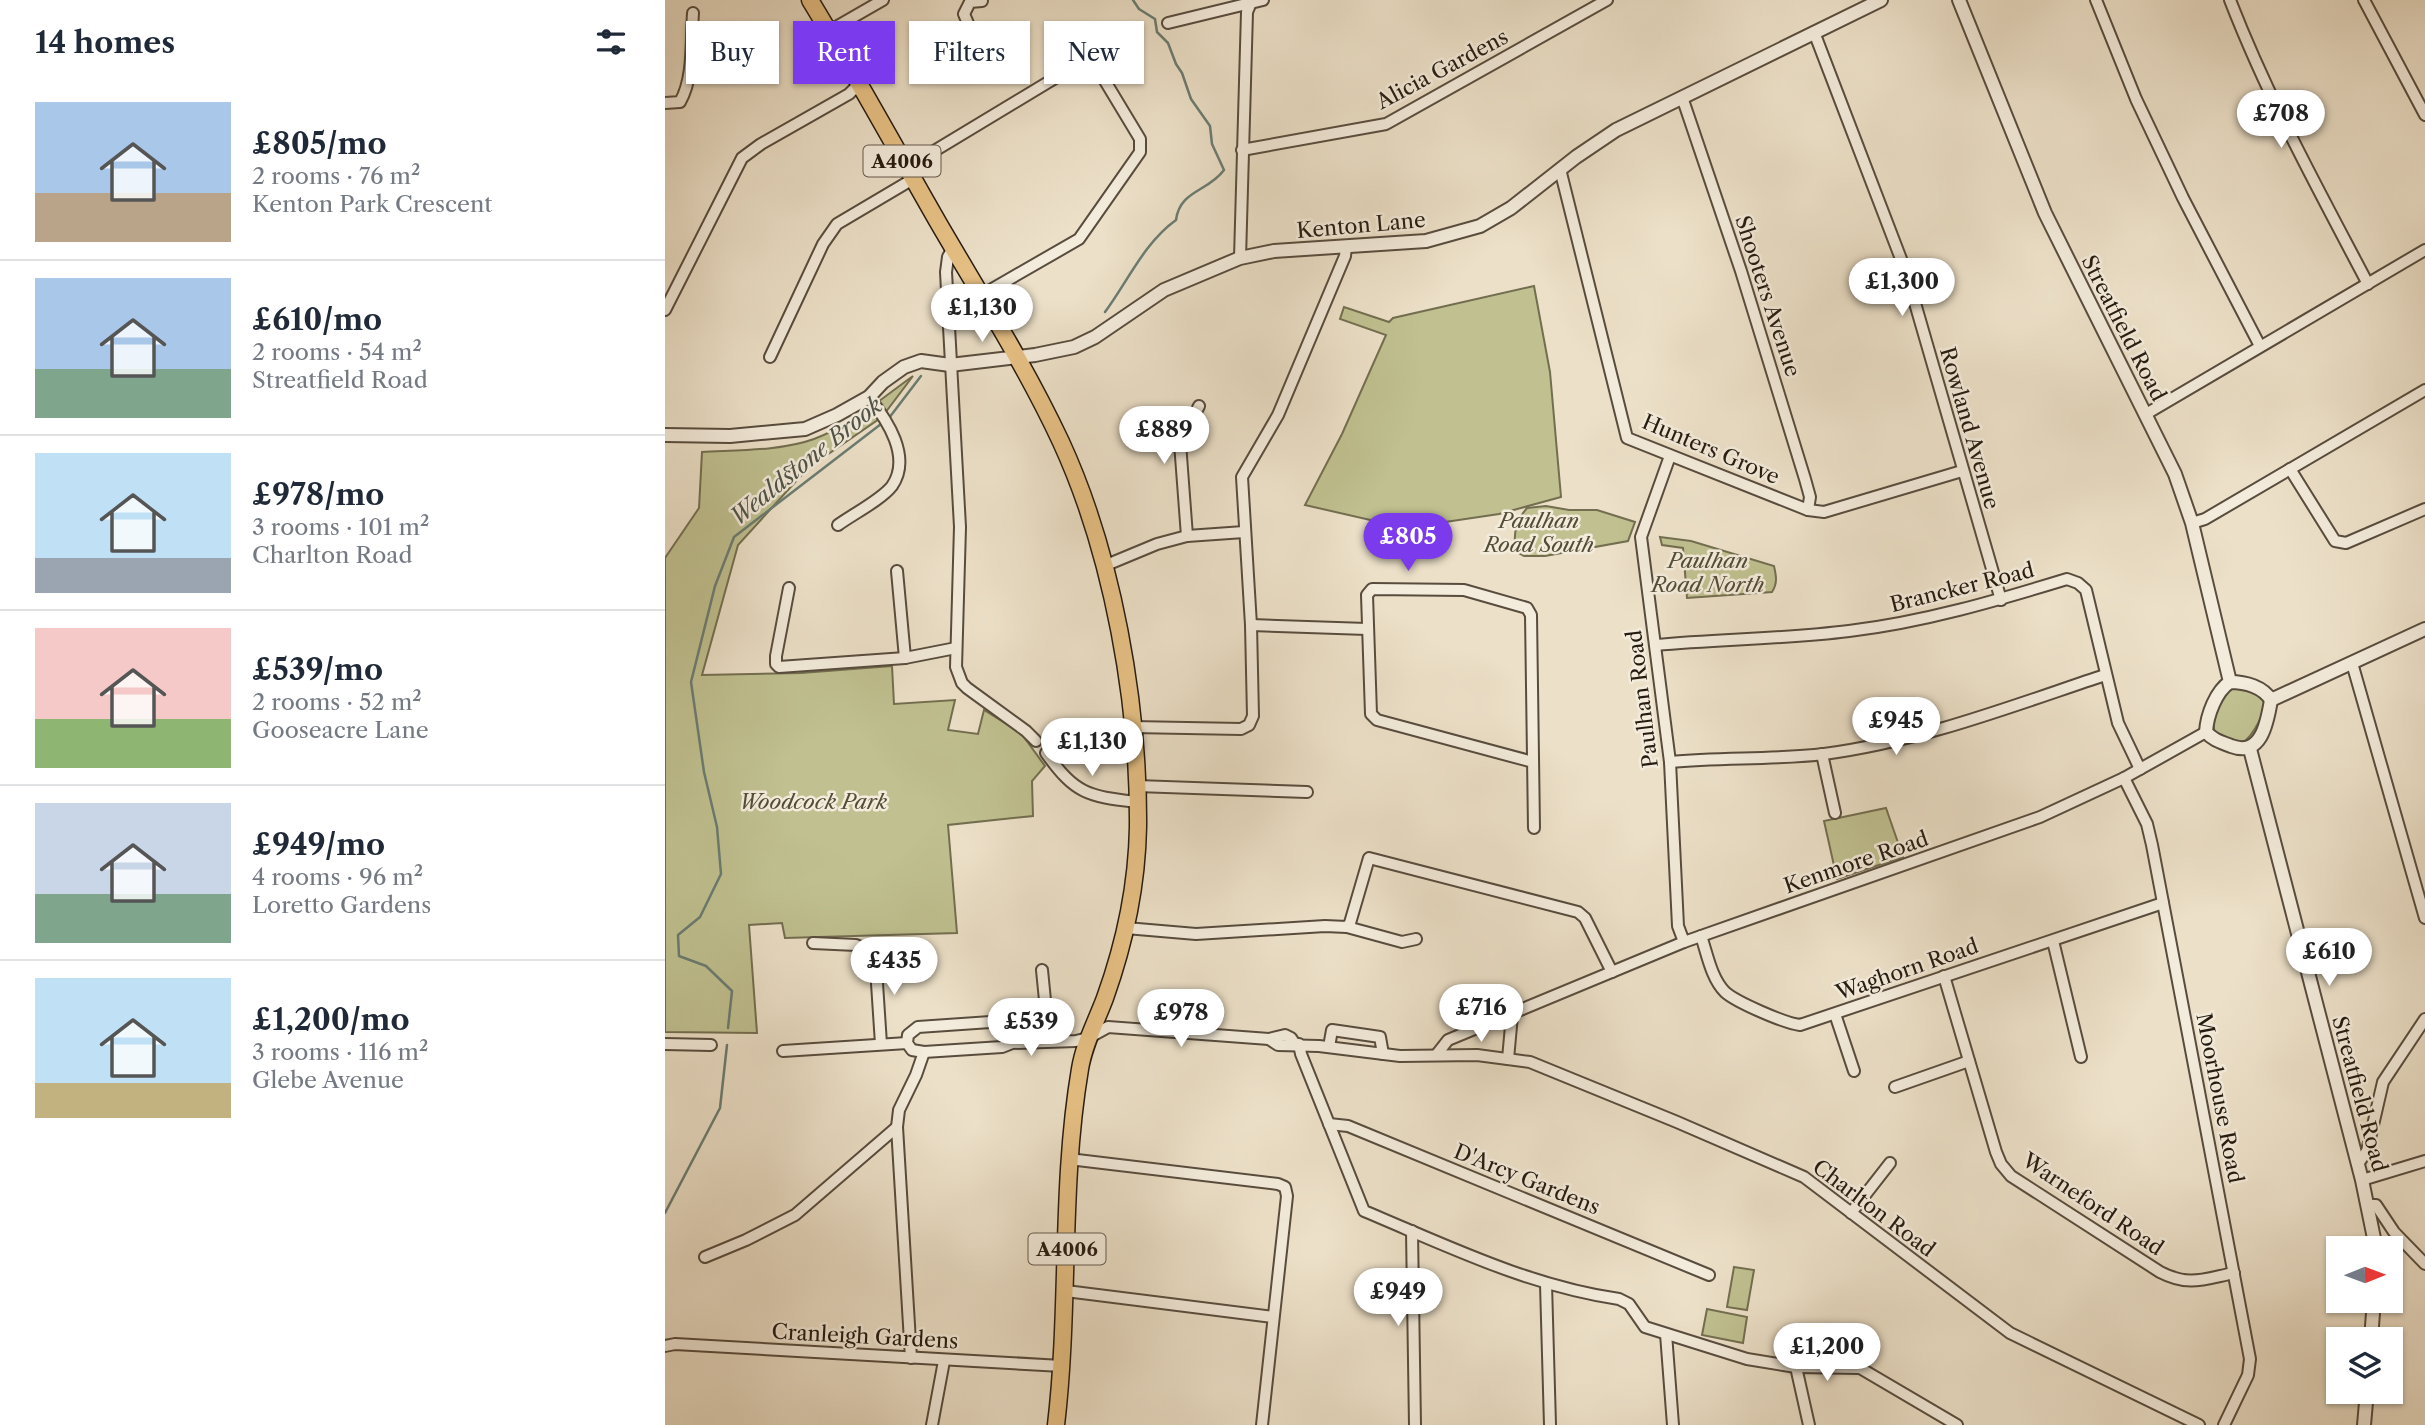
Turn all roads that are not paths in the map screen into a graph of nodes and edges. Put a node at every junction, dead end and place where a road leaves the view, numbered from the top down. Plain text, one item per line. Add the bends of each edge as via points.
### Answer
1 (810, 0) edge
2 (883, 0) edge
3 (1263, 0) edge
4 (1607, 0) edge
5 (1881, 0) edge
6 (1959, 0) edge
7 (2096, 0) edge
8 (2230, 0) edge
9 (2364, 0) edge
10 (970, 1) edge
11 (982, 1) edge
12 (1252, 1) edge
13 (693, 13) dead end
14 (823, 21) edge
15 (846, 21) edge
16 (967, 21) edge
17 (1168, 23) dead end
18 (1814, 32) junction
19 (859, 84) joint
20 (1682, 97) junction
21 (665, 103) edge
22 (2425, 115) edge
23 (1243, 150) junction
24 (1560, 169) junction
25 (910, 174) junction
26 (1346, 247) junction
27 (953, 248) junction
28 (2425, 250) edge
29 (1240, 258) junction
30 (2368, 284) junction
31 (668, 293) edge
32 (980, 296) junction
33 (665, 310) edge
34 (2260, 346) junction
35 (770, 357) dead end
36 (1017, 358) junction
37 (950, 365) junction
38 (2425, 390) edge
39 (869, 397) junction
40 (1199, 406) dead end
41 (2145, 414) junction
42 (665, 435) edge
43 (1671, 456) junction
44 (2290, 469) junction
45 (1962, 471) junction
46 (2425, 509) edge
47 (1808, 510) junction
48 (2192, 523) junction
49 (838, 525) dead end
50 (1244, 532) junction
51 (1187, 536) junction
52 (1104, 566) junction
53 (897, 571) dead end
54 (789, 588) dead end
55 (2001, 600) junction
56 (1251, 625) junction
57 (1367, 629) junction
58 (2425, 629) edge
59 (1656, 645) junction
60 (956, 648) junction
61 (905, 658) junction
62 (2352, 663) junction
63 (2105, 675) junction
64 (2230, 682) junction
65 (2271, 700) junction
66 (1132, 727) junction
67 (2206, 732) junction
68 (1036, 741) dead end
69 (2250, 748) junction
70 (1046, 752) dead end
71 (1822, 754) junction
72 (1533, 762) junction
73 (1670, 762) junction
74 (2140, 769) junction
75 (2124, 778) junction
76 (1307, 792) dead end
77 (1137, 794) junction
78 (1835, 813) dead end
79 (1534, 828) dead end
80 (2163, 903) junction
81 (2425, 918) edge
82 (1347, 927) junction
83 (1126, 928) junction
84 (1701, 936) junction
85 (1416, 939) dead end
86 (2053, 941) junction
87 (1684, 942) junction
88 (813, 943) dead end
89 (896, 945) dead end
90 (875, 953) junction
91 (1042, 970) dead end
92 (1612, 972) junction
93 (1944, 976) junction
94 (1835, 1014) junction
95 (1512, 1016) junction
96 (2425, 1018) edge
97 (1088, 1038) junction
98 (1049, 1041) junction
99 (1012, 1043) junction
100 (665, 1044) edge
101 (881, 1044) junction
102 (1297, 1044) junction
103 (711, 1045) dead end
104 (1329, 1047) junction
105 (914, 1048) junction
106 (782, 1051) dead end
107 (1383, 1054) junction
108 (1437, 1054) junction
109 (2081, 1057) dead end
110 (1508, 1059) junction
111 (1969, 1061) junction
112 (1854, 1071) dead end
113 (1895, 1087) dead end
114 (1329, 1124) junction
115 (2371, 1125) junction
116 (2349, 1126) junction
117 (897, 1127) junction
118 (1069, 1159) junction
119 (2425, 1161) edge
120 (1890, 1163) dead end
121 (2358, 1164) junction
122 (2362, 1180) junction
123 (2368, 1205) junction
124 (1851, 1213) junction
125 (1412, 1231) junction
126 (2394, 1232) junction
127 (2374, 1236) edge
128 (2386, 1236) edge
129 (705, 1257) dead end
130 (2425, 1264) edge
131 (2234, 1273) junction
132 (1709, 1275) dead end
133 (1546, 1284) junction
134 (1066, 1291) junction
135 (1273, 1317) junction
136 (1666, 1334) junction
137 (665, 1346) edge
138 (911, 1358) junction
139 (944, 1361) junction
140 (1062, 1366) junction
141 (1796, 1367) junction
142 (2366, 1404) edge
143 (2364, 1424) edge
144 (932, 1425) edge
145 (1060, 1425) edge
146 (1262, 1425) edge
147 (1415, 1425) edge
148 (1550, 1425) edge
149 (1674, 1425) edge
150 (1809, 1425) edge
151 (1957, 1425) edge
152 (2199, 1425) edge
153 (2224, 1425) edge

1 - 14 main road, A4006
2 - 15 street
3 - 12 street
4 - 23 street, Alicia Gardens via 1385,124
5 - 18 street, Kenton Lane
6 - 41 street, Streatfield Road via 2045,213
7 - 34 street via 2182,198
8 - 30 street via 2300,154
9 - 22 street
10 - 11 street
10 - 16 street via 964,14
12 - 17 street
12 - 23 street via 1247,12
13 - 21 street via 683,96 680,102
18 - 20 street, Kenton Lane
18 - 45 street, Rowland Avenue via 1906,272
19 - 25 main road, A4006
19 - 31 street via 742,158
20 - 24 street, Kenton Lane via 1616,130
20 - 47 street, Shooters Avenue via 1805,479
23 - 29 street
24 - 26 street, Kenton Lane via 1480,226 1426,240
24 - 43 street, Hunters Grove via 1627,438
25 - 27 main road, A4006
25 - 32 street via 1080,63 1096,66 1140,139 1140,152 1079,239
25 - 35 street via 837,223
26 - 29 street, Kenton Lane
26 - 50 street via 1278,415 1242,477
27 - 32 main road, A4006
27 - 37 street via 946,272
28 - 30 street
29 - 36 street, Kenton Lane via 1164,290 1074,347
30 - 34 street
31 - 33 street
32 - 36 main road, A4006
34 - 41 street
36 - 37 street, Kenton Lane
36 - 52 main road, A4006 via 1073,470
37 - 39 street, Kenton Lane via 921,361 904,367
37 - 60 street via 960,527
38 - 44 street
39 - 42 street, Kenton Lane via 805,429 730,436
39 - 49 street via 899,451 899,466 885,493
40 - 51 street via 1180,443
41 - 48 street, Streatfield Road via 2175,474
43 - 47 street, Hunters Grove
43 - 59 street, Paulhan Road via 1641,537
44 - 46 street via 2335,541 2346,543
44 - 48 street
45 - 47 street, Hunters Grove via 1824,512
45 - 55 street, Rowland Avenue
48 - 64 street, Streatfield Road
50 - 51 street
50 - 56 street
51 - 52 street
52 - 66 main road, A4006 via 1123,652
53 - 61 street
54 - 61 street via 776,656 779,667
55 - 59 street, Brancker Road via 1936,617 1846,632
55 - 63 street, Brancker Road via 2067,579 2078,583 2086,590
56 - 57 street
56 - 66 street via 1253,716 1249,725 1241,729
57 - 72 street via 1371,714 1377,720
57 - 72 street via 1367,595 1372,589 1464,590 1527,608 1531,615
58 - 62 street
59 - 73 street, Paulhan Road
60 - 61 street
60 - 68 street via 962,683
62 - 65 street
62 - 81 street
63 - 71 street via 1953,727
63 - 74 street, Brancker Road via 2118,723
64 - 65 street via 2255,687
64 - 67 street via 2223,686 2207,719
65 - 69 street via 2269,715
66 - 77 main road, A4006
67 - 69 street via 2212,739
67 - 74 street, Kenmore Road
69 - 116 street, Streatfield Road
70 - 77 street via 1062,775 1088,794
71 - 73 street
71 - 78 street
72 - 79 street
73 - 87 street, Paulhan Road via 1678,926
74 - 75 street, Kenmore Road
75 - 80 street, Moorhouse Road via 2147,824
75 - 84 street, Kenmore Road via 2010,830
76 - 77 street
77 - 83 main road, A4006 via 1136,850
80 - 86 street, Waghorn Road
80 - 131 street, Moorhouse Road
82 - 83 street via 1196,934
82 - 85 street via 1402,942
82 - 92 street via 1369,858 1569,908 1585,918
83 - 97 main road, A4006
84 - 87 street, Kenmore Road
84 - 94 street, Waghorn Road via 1725,992 1786,1023 1800,1025
86 - 93 street, Waghorn Road
86 - 109 street
87 - 92 street, Kenmore Road
88 - 90 street via 849,944
89 - 90 street
90 - 101 street
91 - 98 street
92 - 95 street, Kenmore Road
93 - 94 street, Waghorn Road
93 - 111 street, Warneford Road
94 - 112 street
95 - 108 street, Kenmore Road via 1448,1040
95 - 110 street
96 - 115 street via 2383,1082
97 - 98 street, Charlton Road
97 - 102 street, Charlton Road via 1108,1027
97 - 118 main road, A4006
98 - 99 street, Charlton Road
99 - 105 street, Charlton Road
99 - 105 street via 1013,1026 1005,1021 918,1027 908,1035
100 - 103 street
101 - 105 street, Charlton Road
101 - 106 street, Charlton Road
102 - 104 street, Charlton Road
102 - 114 street
104 - 107 street, Charlton Road
104 - 107 street via 1332,1030 1380,1037
105 - 117 street via 918,1065 899,1110
107 - 108 street, Charlton Road
108 - 110 street, Charlton Road
110 - 124 street, Charlton Road via 1530,1062 1785,1168
111 - 113 street
111 - 131 street, Warneford Road via 1996,1152 2011,1176 2177,1280 2192,1282
114 - 125 street via 1364,1211
114 - 132 street, D'Arcy Gardens via 1348,1126
115 - 116 street
115 - 121 street via 2367,1151
116 - 121 street, Streatfield Road
117 - 129 street via 795,1215
117 - 138 street
118 - 134 main road, A4006
118 - 135 street via 1285,1187
119 - 122 street
120 - 124 street
121 - 122 street, Streatfield Road
122 - 123 street, Streatfield Road
123 - 126 street via 2376,1205
123 - 127 street, Streatfield Road
124 - 152 street, Charlton Road via 2010,1333
125 - 133 street
125 - 147 street
126 - 128 street
126 - 130 street
131 - 153 street, Moorhouse Road via 2250,1359 2248,1375
133 - 136 street via 1619,1299 1629,1304 1644,1327
133 - 148 street
134 - 135 street
134 - 140 main road, A4006
135 - 146 street
136 - 141 street via 1747,1359
136 - 149 street
137 - 138 street, Cranleigh Gardens
138 - 139 street, Cranleigh Gardens
139 - 140 street, Cranleigh Gardens
139 - 144 street
140 - 145 main road, A4006
141 - 150 street
141 - 151 street via 1860,1368
142 - 143 street

